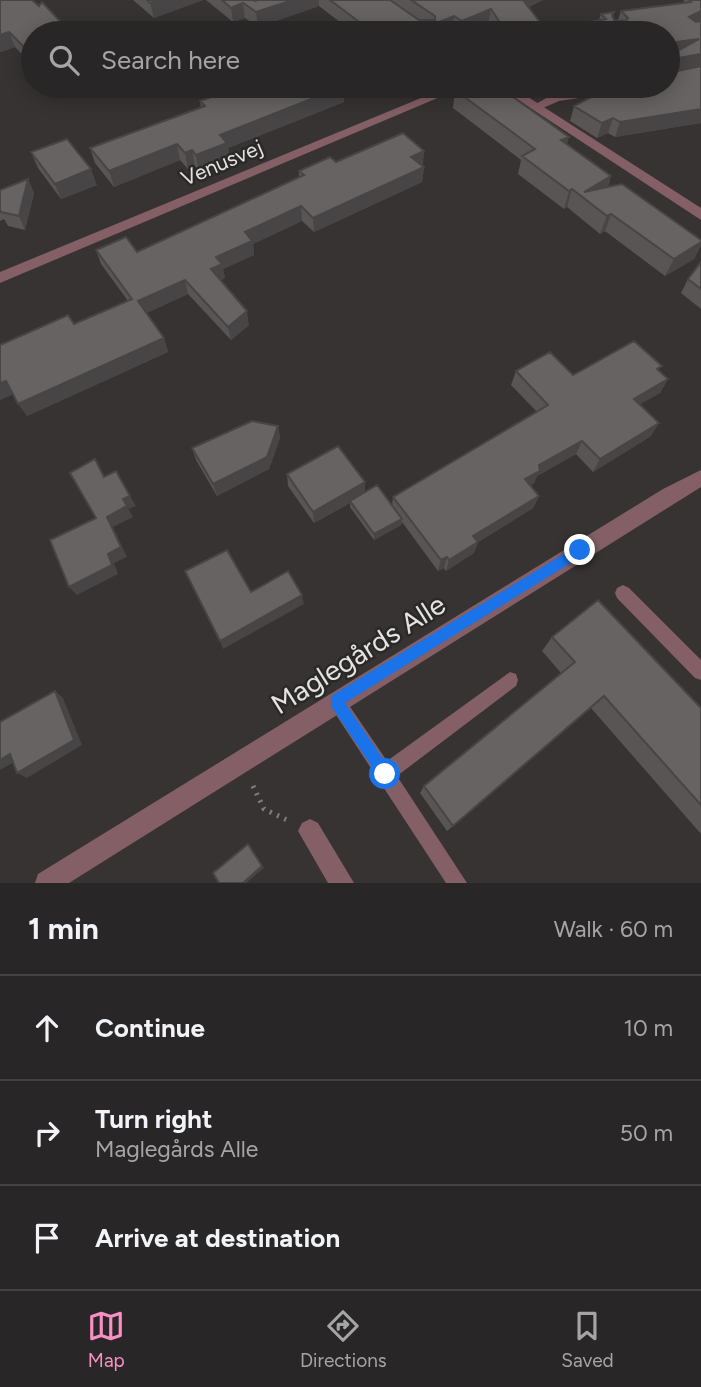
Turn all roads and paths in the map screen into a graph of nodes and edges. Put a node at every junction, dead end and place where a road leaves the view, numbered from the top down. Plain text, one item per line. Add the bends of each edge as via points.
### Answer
1 (431, 98) edge
2 (522, 98) edge
3 (556, 98) edge
4 (536, 107) junction
5 (701, 215) edge
6 (0, 278) edge
7 (701, 478) edge
8 (623, 593) dead end
9 (701, 671) edge
10 (509, 680) dead end
11 (336, 701) junction
12 (241, 760) junction
13 (385, 774) junction
14 (310, 831) joint
15 (47, 883) edge
16 (342, 883) edge
17 (457, 883) edge

1 - 6 street, Venusvej
2 - 4 street
3 - 4 street
4 - 5 street
7 - 11 street, Maglegårds Alle
8 - 9 lane
10 - 13 lane
11 - 12 street, Maglegårds Alle
11 - 13 lane
12 - 14 path via 264,809
12 - 15 street, Maglegårds Alle
13 - 17 lane
14 - 16 street

